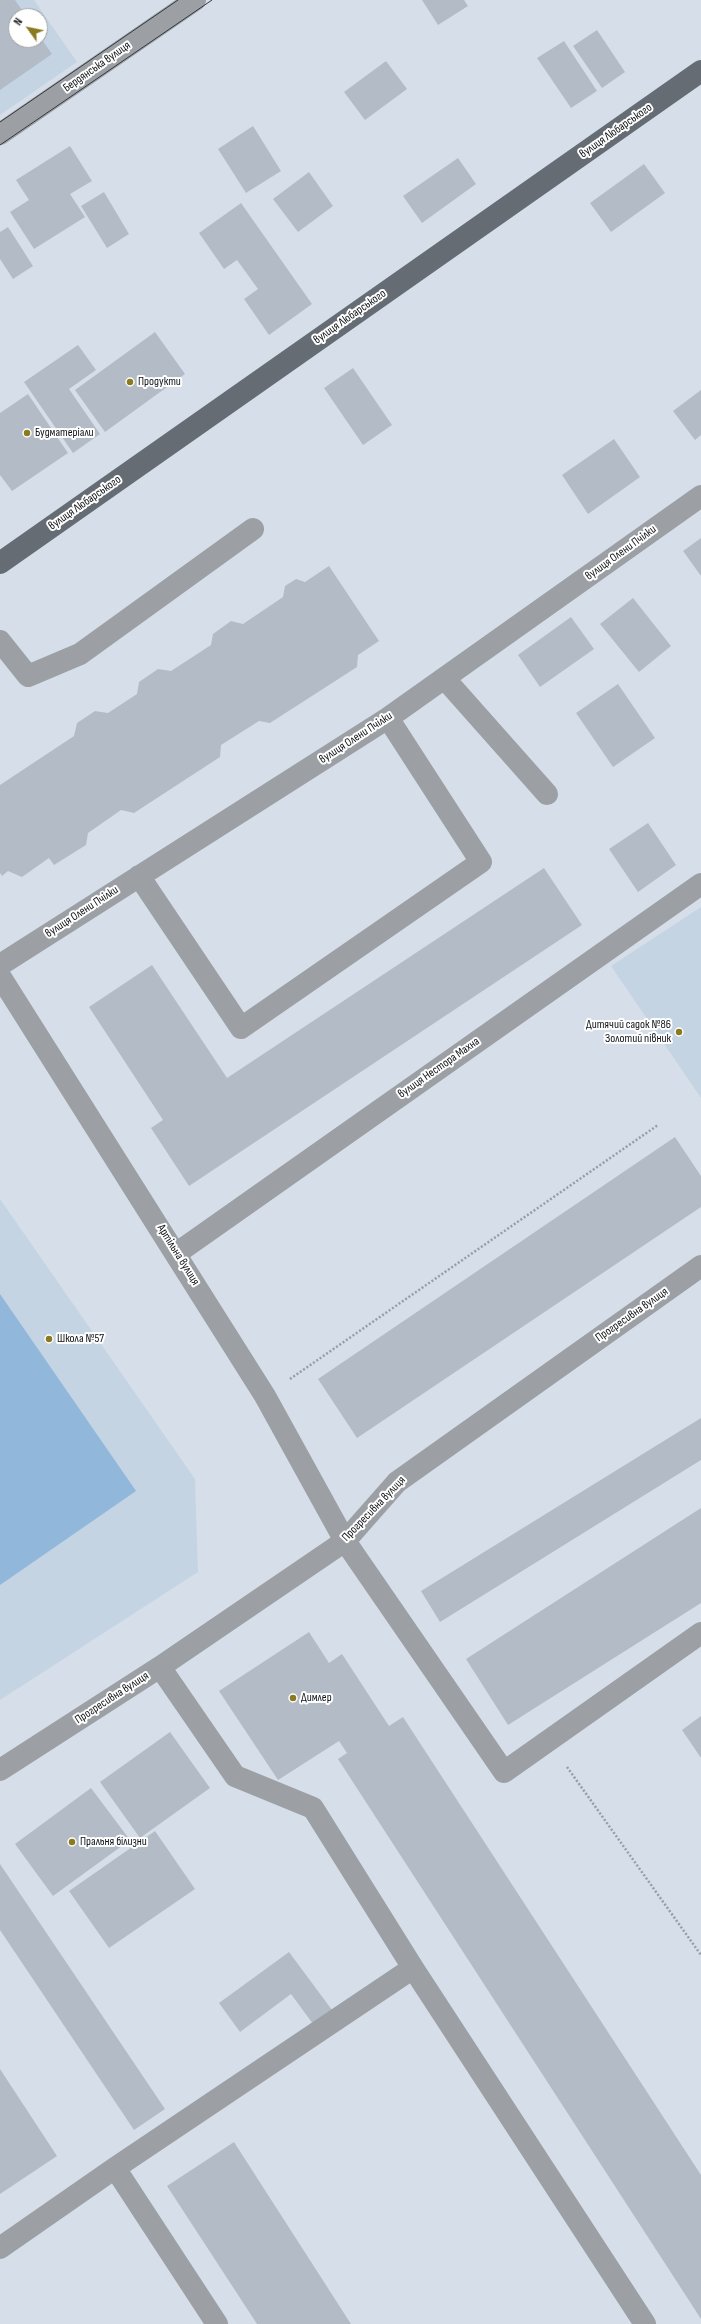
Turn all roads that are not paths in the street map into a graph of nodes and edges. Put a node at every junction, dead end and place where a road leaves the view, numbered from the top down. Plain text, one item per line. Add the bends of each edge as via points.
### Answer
1 (195, 0) edge
2 (701, 71) edge
3 (0, 134) edge
4 (701, 496) edge
5 (253, 529) dead end
6 (0, 563) edge
7 (0, 641) edge
8 (445, 679) junction
9 (388, 718) junction
10 (546, 794) dead end
11 (139, 876) junction
12 (701, 884) edge
13 (0, 965) edge
14 (0, 976) edge
15 (177, 1253) junction
16 (701, 1266) edge
17 (345, 1541) junction
18 (701, 1632) edge
19 (160, 1667) junction
20 (0, 1770) edge
21 (413, 1968) junction
22 (115, 2168) junction
23 (0, 2248) edge
24 (217, 2324) edge
25 (645, 2324) edge

1 - 3 street, Бердянська вулиця
2 - 6 main road, вулиця Любарського
4 - 8 street, вулиця Олени Пчілки
5 - 7 street via 80,654 28,676
8 - 9 street, вулиця Олени Пчілки
8 - 10 street
9 - 11 street, вулиця Олени Пчілки
9 - 11 street via 481,862 241,1028
11 - 13 street, вулиця Олени Пчілки
12 - 15 street, вулиця Нестора Махна
14 - 15 street, Артільна вулиця
15 - 17 street, Артільна вулиця via 265,1396
16 - 17 street, Прогресивна вулиця via 397,1482
17 - 18 street, Артільна вулиця via 504,1772
17 - 19 street, Прогресивна вулиця
19 - 20 street, Прогресивна вулиця
19 - 21 street via 235,1776 313,1808
21 - 22 street
21 - 25 street
22 - 23 street
22 - 24 street

